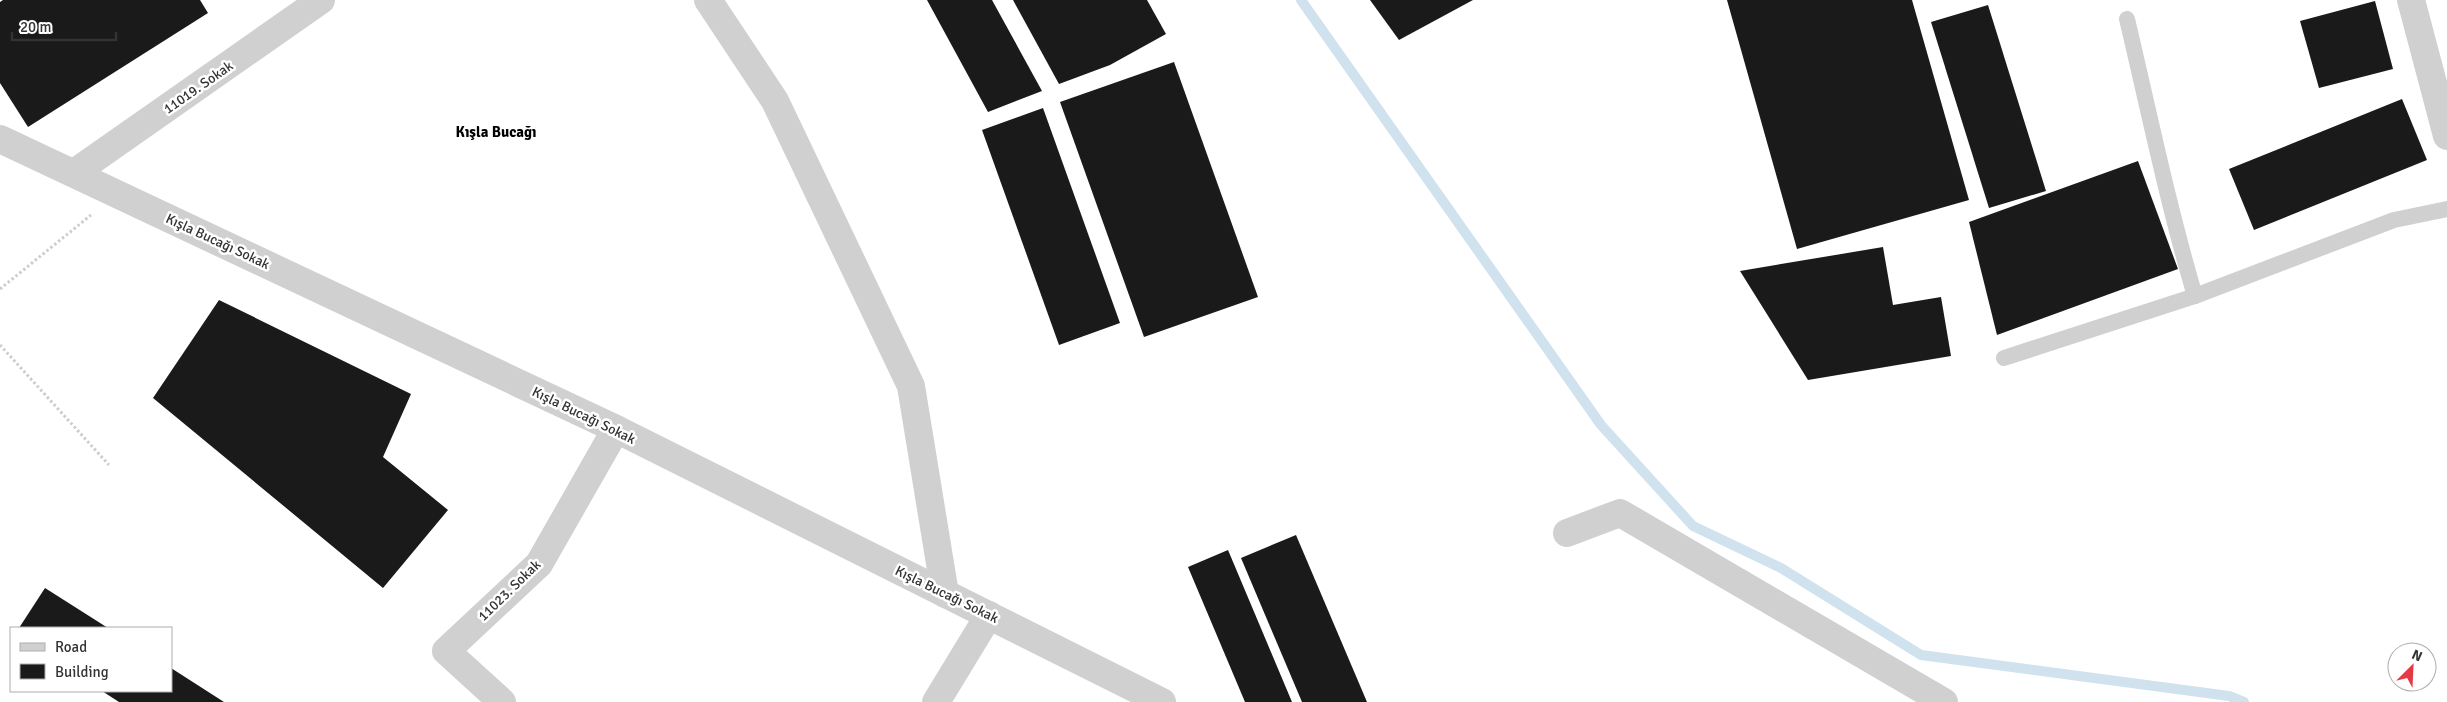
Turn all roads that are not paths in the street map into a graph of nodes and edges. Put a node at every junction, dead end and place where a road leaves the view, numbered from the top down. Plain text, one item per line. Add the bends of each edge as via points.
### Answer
1 (708, 0) edge
2 (2411, 0) edge
3 (316, 2) edge
4 (2126, 19) dead end
5 (2447, 136) edge
6 (0, 139) edge
7 (74, 173) junction
8 (2447, 209) edge
9 (2195, 296) junction
10 (2004, 358) dead end
11 (616, 430) junction
12 (1567, 533) dead end
13 (945, 594) junction
14 (989, 615) junction
15 (502, 702) edge
16 (936, 702) edge
17 (1162, 702) edge
18 (1944, 702) edge

1 - 13 street via 775,101 911,386
2 - 5 street
3 - 7 street, 11019. Sokak
4 - 9 lane via 2175,228
6 - 7 street, Kışla Bucağı Sokak
7 - 11 street, Kışla Bucağı Sokak
8 - 9 lane via 2394,220
9 - 10 lane
11 - 13 street, Kışla Bucağı Sokak
11 - 15 street, 11023. Sokak via 539,564 446,651
12 - 18 street via 1620,513
13 - 14 street, Kışla Bucağı Sokak
14 - 16 street
14 - 17 street, Kışla Bucağı Sokak

